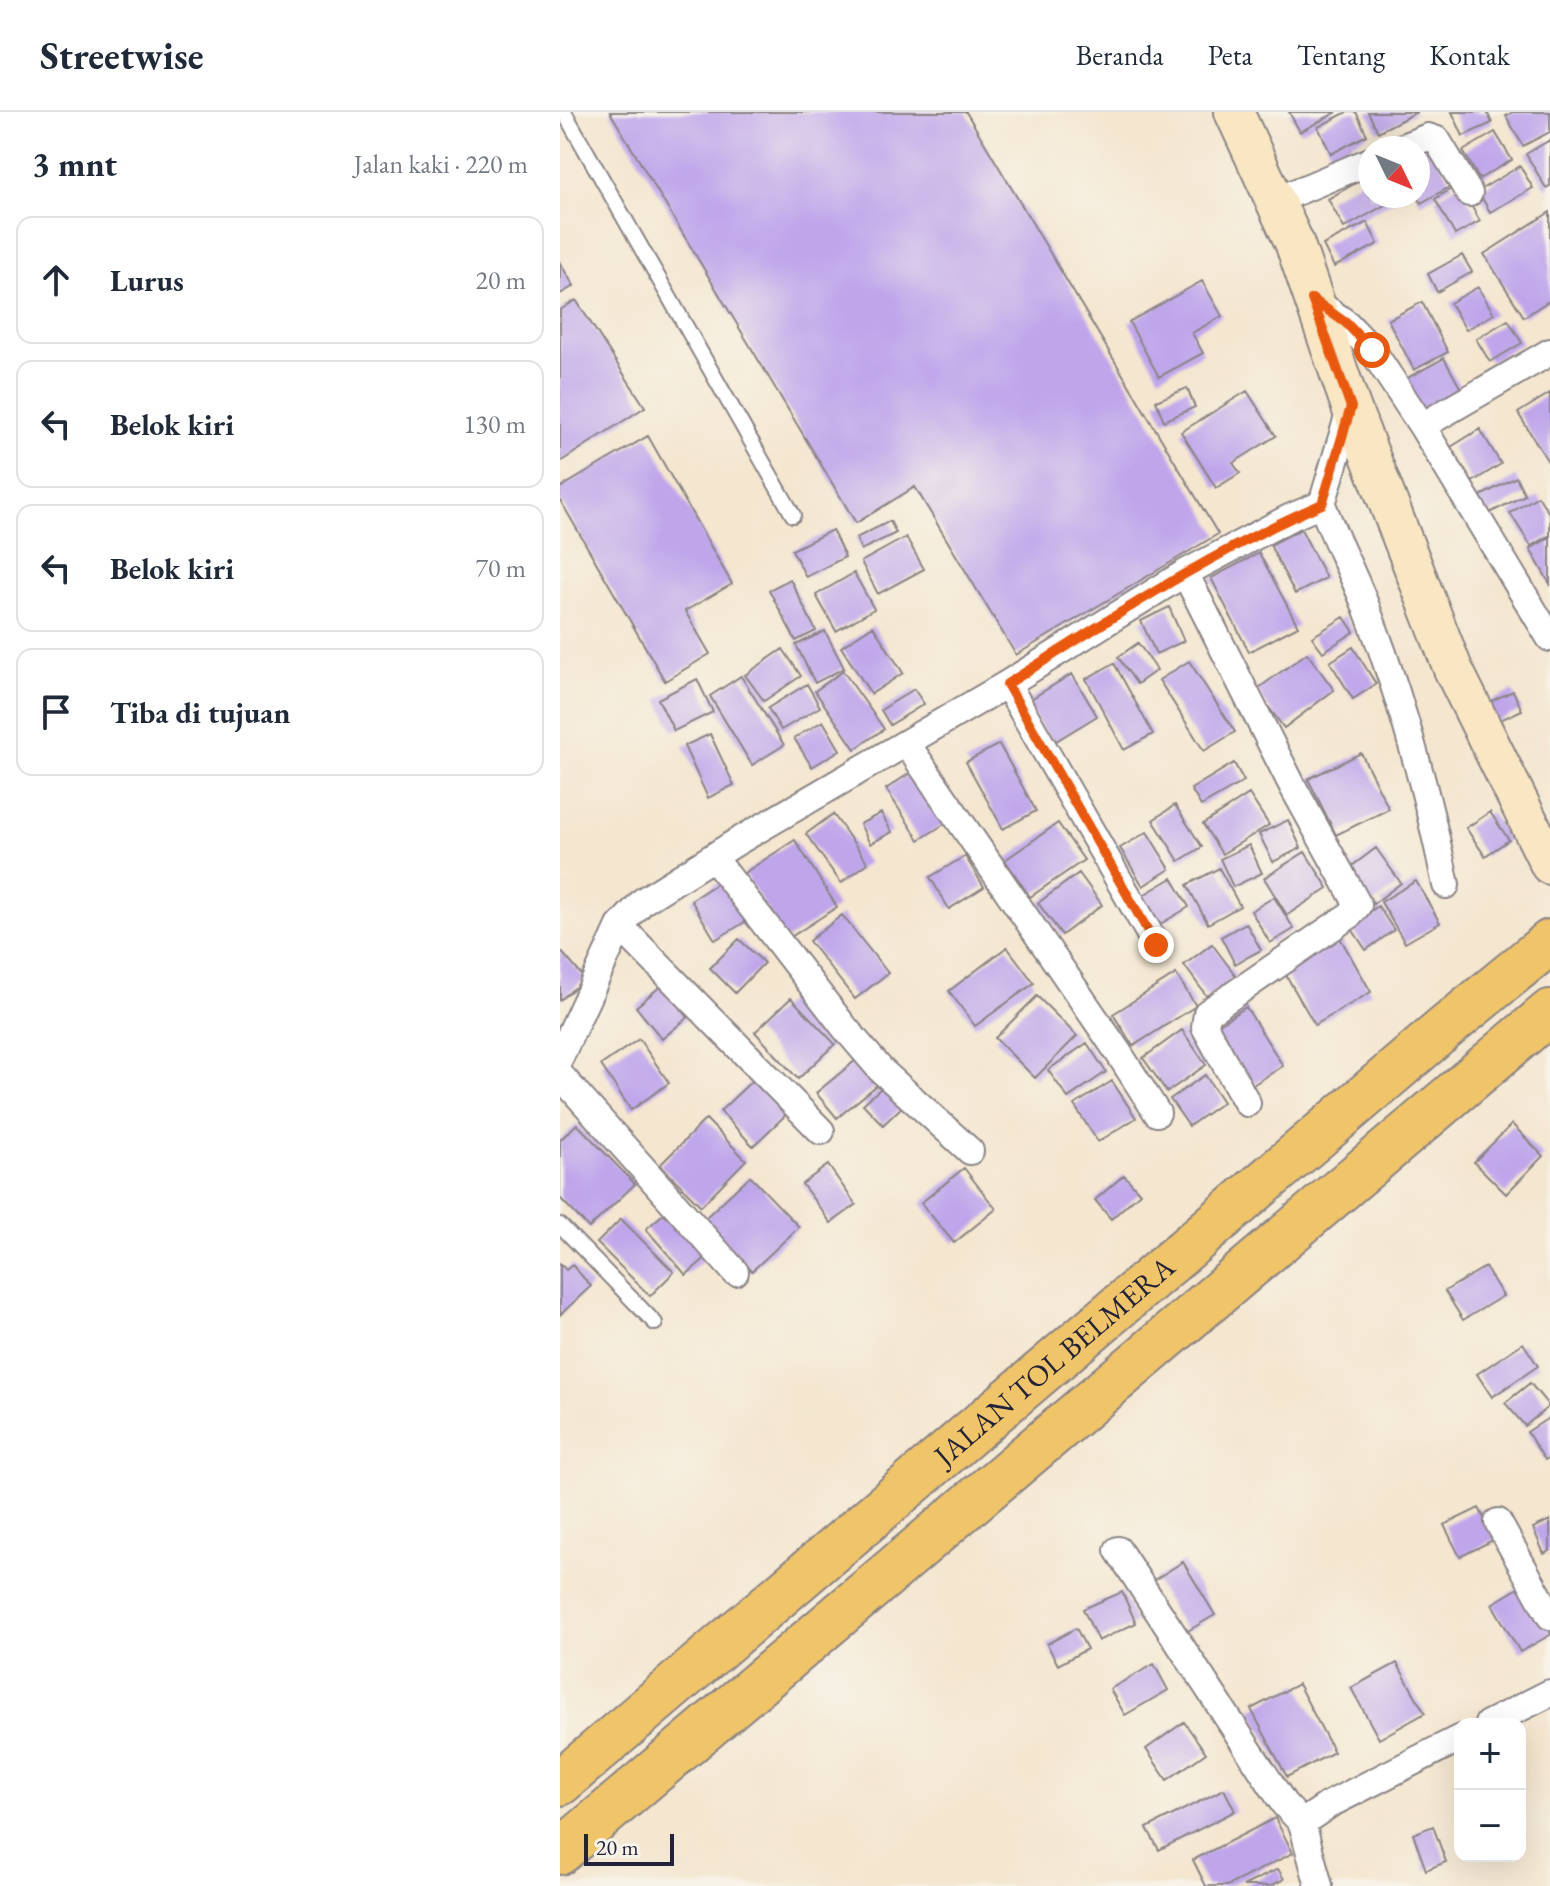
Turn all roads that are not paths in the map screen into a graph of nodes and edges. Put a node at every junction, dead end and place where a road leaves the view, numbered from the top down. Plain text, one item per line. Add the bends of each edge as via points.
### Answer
1 (564, 112) edge
2 (1234, 112) edge
3 (1430, 138) edge
4 (1358, 166) edge
5 (1469, 193) dead end
6 (1275, 201) junction
7 (1312, 299) junction
8 (1550, 352) edge
9 (1351, 407) junction
10 (1422, 426) junction
11 (1322, 504) junction
12 (793, 515) dead end
13 (1185, 573) junction
14 (1550, 638) edge
15 (1007, 684) junction
16 (907, 744) junction
17 (713, 857) junction
18 (1548, 861) edge
19 (1446, 885) dead end
20 (620, 926) junction
21 (1550, 942) edge
22 (1156, 945) dead end
23 (1550, 1012) edge
24 (560, 1057) edge
25 (560, 1075) edge
26 (1247, 1103) dead end
27 (1157, 1113) dead end
28 (821, 1131) dead end
29 (970, 1151) dead end
30 (560, 1225) edge
31 (735, 1272) dead end
32 (655, 1323) dead end
33 (1498, 1522) dead end
34 (1118, 1550) dead end
35 (1550, 1616) edge
36 (1550, 1693) edge
37 (1500, 1718) edge
38 (1454, 1741) edge
39 (560, 1783) edge
40 (1302, 1823) junction
41 (560, 1852) edge
42 (1319, 1886) edge

1 - 12 lane
2 - 6 street
3 - 5 street via 1437,140
4 - 6 street
6 - 7 street
7 - 9 street
7 - 10 street via 1372,350
8 - 10 street
9 - 11 street
9 - 18 street via 1453,669
10 - 14 street
11 - 13 street
11 - 19 street via 1368,612 1410,734
13 - 15 street
13 - 26 street via 1358,905 1207,1013 1205,1027
15 - 16 street
15 - 22 street
16 - 17 street
16 - 27 street
17 - 20 street via 643,901
17 - 29 street via 881,1070
20 - 24 street
20 - 28 street
21 - 39 highway, JALAN TOL BELMERA
23 - 41 highway, JALAN TOL BELMERA
25 - 31 street
30 - 32 lane
33 - 35 street
34 - 40 street via 1284,1804
36 - 37 street
38 - 40 street
40 - 42 street

